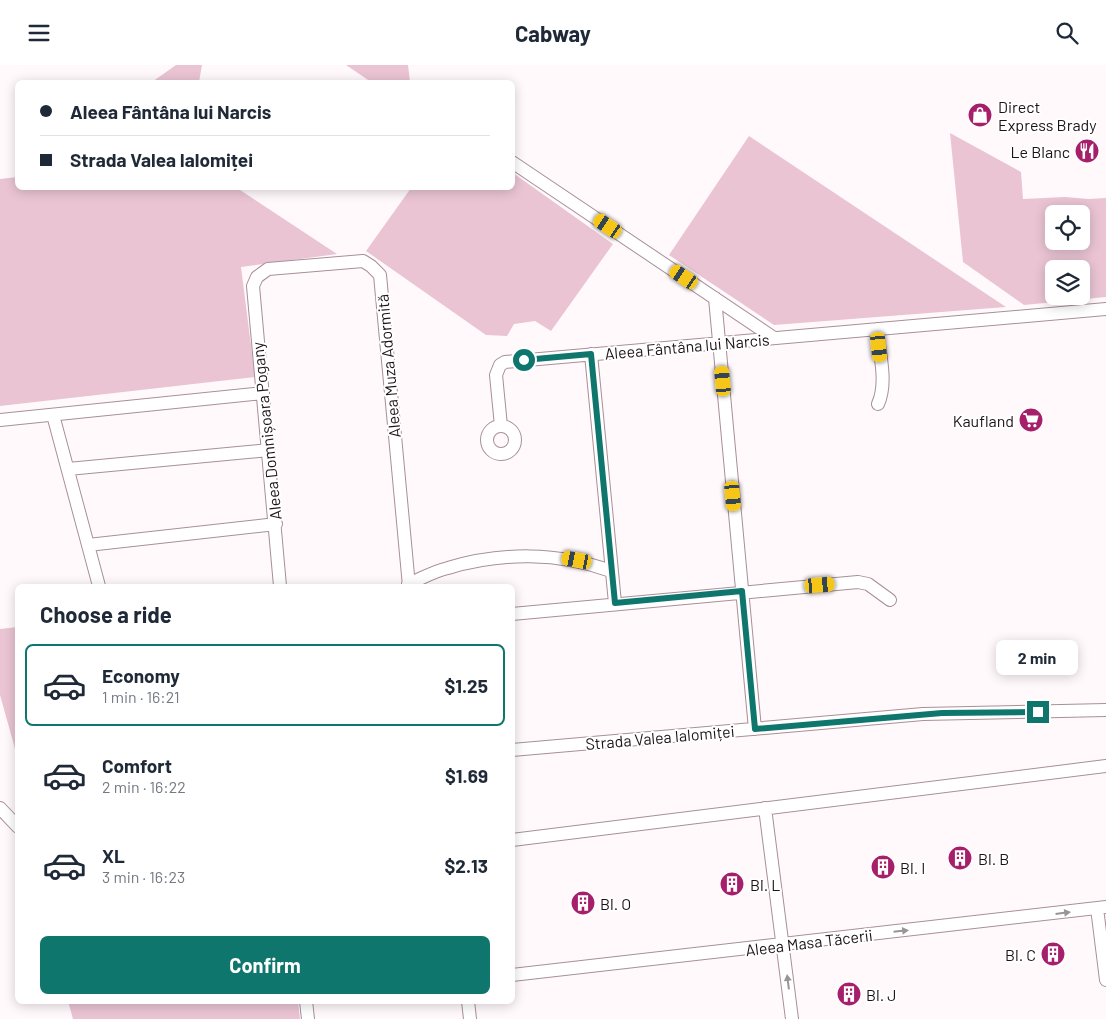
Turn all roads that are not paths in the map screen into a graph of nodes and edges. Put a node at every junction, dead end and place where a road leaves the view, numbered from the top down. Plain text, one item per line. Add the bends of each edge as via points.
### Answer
1 (515, 165) edge
2 (257, 277) joint
3 (715, 298) junction
4 (1106, 309) edge
5 (877, 329) junction
6 (774, 338) junction
7 (720, 343) junction
8 (591, 354) junction
9 (262, 393) junction
10 (878, 404) dead end
11 (53, 415) junction
12 (0, 420) edge
13 (502, 426) dead end
14 (269, 450) junction
15 (68, 469) junction
16 (276, 524) junction
17 (88, 545) junction
18 (612, 571) junction
19 (99, 584) edge
20 (276, 584) edge
21 (409, 584) edge
22 (411, 584) edge
23 (742, 591) junction
24 (890, 600) dead end
25 (615, 603) junction
26 (515, 614) edge
27 (1106, 710) edge
28 (755, 729) junction
29 (515, 749) edge
30 (1106, 766) edge
31 (1, 809) edge
32 (765, 809) junction
33 (15, 824) edge
34 (515, 839) edge
35 (1102, 908) edge
36 (783, 945) junction
37 (515, 975) edge
38 (1106, 980) edge
39 (306, 1004) edge
40 (468, 1004) edge
41 (308, 1019) edge
42 (470, 1019) edge
43 (792, 1019) edge

1 - 3 street
2 - 9 street, Aleea Domnișoara Pogany via 253,286
2 - 21 street, Aleea Muza Adormită via 268,269 363,261 380,275
3 - 6 street
3 - 7 street
4 - 5 street, Aleea Fântâna lui Narcis
5 - 6 street, Aleea Fântâna lui Narcis
5 - 10 street via 883,384
6 - 7 street, Aleea Fântâna lui Narcis
7 - 8 street, Aleea Fântâna lui Narcis
7 - 23 street
8 - 13 street, Aleea Fântâna lui Narcis via 500,365 496,375
8 - 18 street
9 - 11 street
9 - 14 street, Aleea Domnișoara Pogany
11 - 12 street
11 - 15 street
14 - 15 street
14 - 16 street, Aleea Domnișoara Pogany
15 - 17 street
16 - 17 street
16 - 20 street, Aleea Domnișoara Pogany
17 - 19 street
18 - 22 street via 564,558 523,556 484,559 446,568
18 - 25 street
23 - 24 street via 858,582 868,584
23 - 25 street
23 - 28 street
25 - 26 street
27 - 28 street, Strada Valea Ialomiței via 942,713
28 - 29 street, Strada Valea Ialomiței
30 - 32 street
31 - 33 street
32 - 34 street
32 - 36 street
36 -> 35 street, Aleea Masa Tăcerii
35 - 38 street
36 - 37 street, Aleea Masa Tăcerii
43 -> 36 street
39 - 41 street
40 - 42 street

